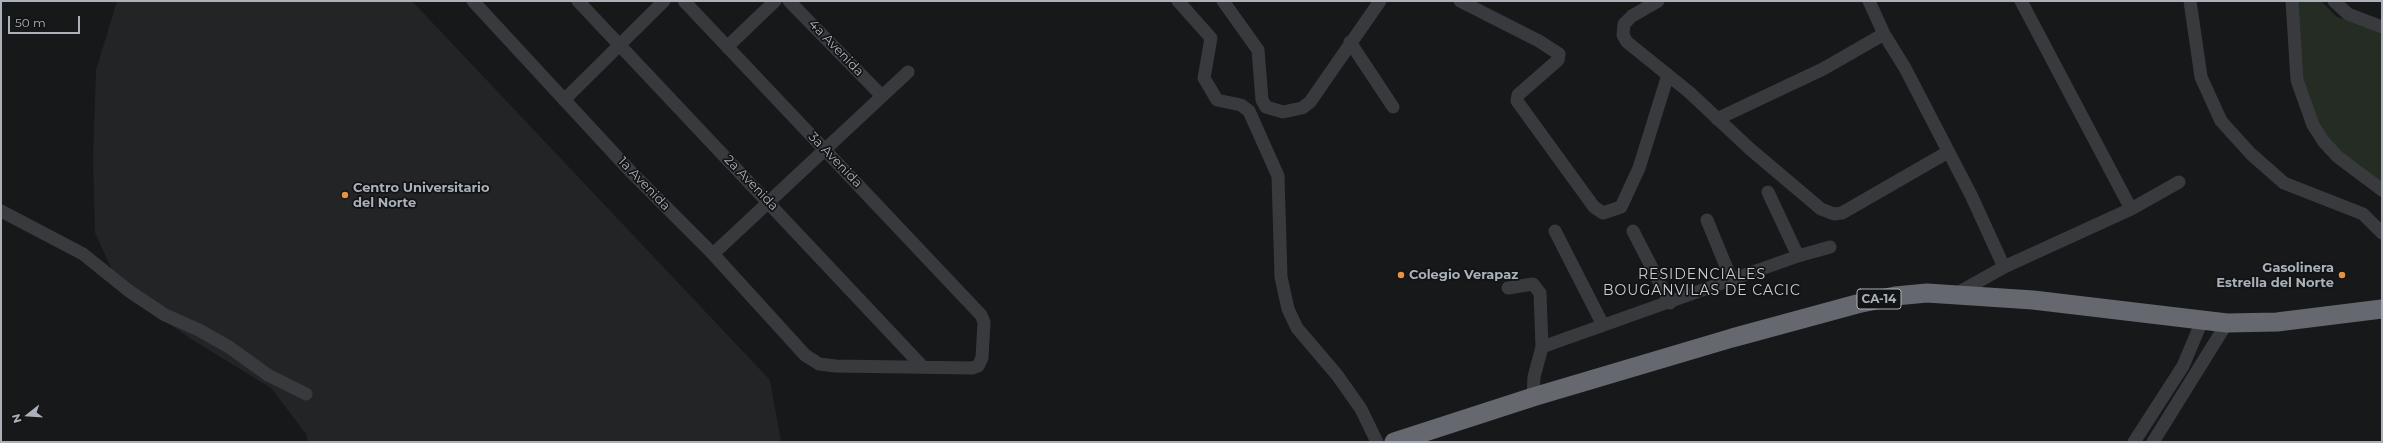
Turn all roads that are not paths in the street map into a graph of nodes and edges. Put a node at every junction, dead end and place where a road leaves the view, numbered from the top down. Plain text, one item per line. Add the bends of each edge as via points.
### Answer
1 (473, 1) edge
2 (578, 1) edge
3 (664, 1) edge
4 (684, 1) edge
5 (775, 1) edge
6 (789, 1) edge
7 (1178, 1) edge
8 (1223, 1) edge
9 (1380, 1) edge
10 (1460, 1) edge
11 (1658, 1) edge
12 (1869, 1) edge
13 (2021, 1) edge
14 (2190, 1) edge
15 (2292, 1) edge
16 (2334, 1) edge
17 (2382, 27) edge
18 (1884, 34) junction
19 (1350, 42) junction
20 (620, 46) junction
21 (727, 47) junction
22 (908, 72) dead end
23 (1668, 75) junction
24 (881, 95) junction
25 (564, 100) junction
26 (1393, 107) dead end
27 (1717, 119) junction
28 (824, 149) junction
29 (1948, 152) junction
30 (2179, 182) dead end
31 (2382, 190) edge
32 (1768, 192) dead end
33 (770, 202) junction
34 (2131, 209) junction
35 (1, 211) edge
36 (1707, 220) dead end
37 (1555, 231) dead end
38 (1633, 231) dead end
39 (2382, 233) edge
40 (1830, 248) dead end
41 (713, 254) junction
42 (1798, 256) junction
43 (2004, 267) junction
44 (1732, 281) junction
45 (1508, 288) dead end
46 (1956, 294) junction
47 (1670, 303) junction
48 (2382, 309) edge
49 (2202, 321) junction
50 (2227, 323) junction
51 (1604, 325) junction
52 (1542, 347) junction
53 (922, 366) junction
54 (306, 394) dead end
55 (1534, 397) junction
56 (1378, 442) edge
57 (1394, 442) edge
58 (2134, 442) edge
59 (2153, 442) edge

1 - 25 street, 1a Avenida
2 - 20 street, 2a Avenida
3 - 20 street
4 - 21 street, 3a Avenida
5 - 21 street
6 - 24 street, 4a Avenida
7 - 56 street via 1211,38 1204,78 1217,100 1241,104 1249,111 1278,176 1281,277 1288,309 1297,328 1361,408
8 - 19 street via 1258,50 1262,100 1266,107 1275,111 1294,111 1310,102 1340,61
9 - 19 street
10 - 23 street via 1539,41 1559,54 1558,60 1518,95 1517,101 1594,207 1603,213 1622,207 1639,168
11 - 23 street via 1632,16 1624,24 1623,35 1633,47
12 - 18 street
13 - 34 street
14 - 39 street via 2201,77 2222,121 2251,154 2284,183 2363,214
15 - 31 street via 2297,80 2314,126 2338,157
16 - 17 street via 2348,14
18 - 27 street via 1823,69
18 - 29 street via 1905,68
19 - 26 street
20 - 25 street
20 - 33 street, 2a Avenida
21 - 28 street, 3a Avenida
22 - 24 street
23 - 27 street
24 - 28 street
25 - 41 street, 1a Avenida
27 - 29 street via 1821,209 1834,214 1842,213
28 - 33 street
28 - 53 street, 3a Avenida via 978,310 984,322 982,358 978,366
29 - 43 street
30 - 34 street
32 - 42 street
33 - 41 street
33 - 53 street, 2a Avenida
34 - 43 street
35 - 54 street via 83,254 129,291 165,315 199,330 229,347 268,375
36 - 44 street
37 - 51 street
38 - 47 street
40 - 42 street
41 - 53 street, 1a Avenida via 805,355 819,364
42 - 44 street
43 - 46 street
44 - 47 street
45 - 52 street via 1533,284 1536,286 1540,293
46 - 49 highway, CA-14 via 2033,300
46 - 55 highway, CA-14 via 1927,293 1857,304
47 - 51 street
48 - 50 highway, CA-14 via 2277,322
49 - 50 highway, CA-14
49 - 58 street via 2183,366
50 - 59 street
51 - 52 street
52 - 55 street via 1534,377
55 - 57 highway, CA-14

